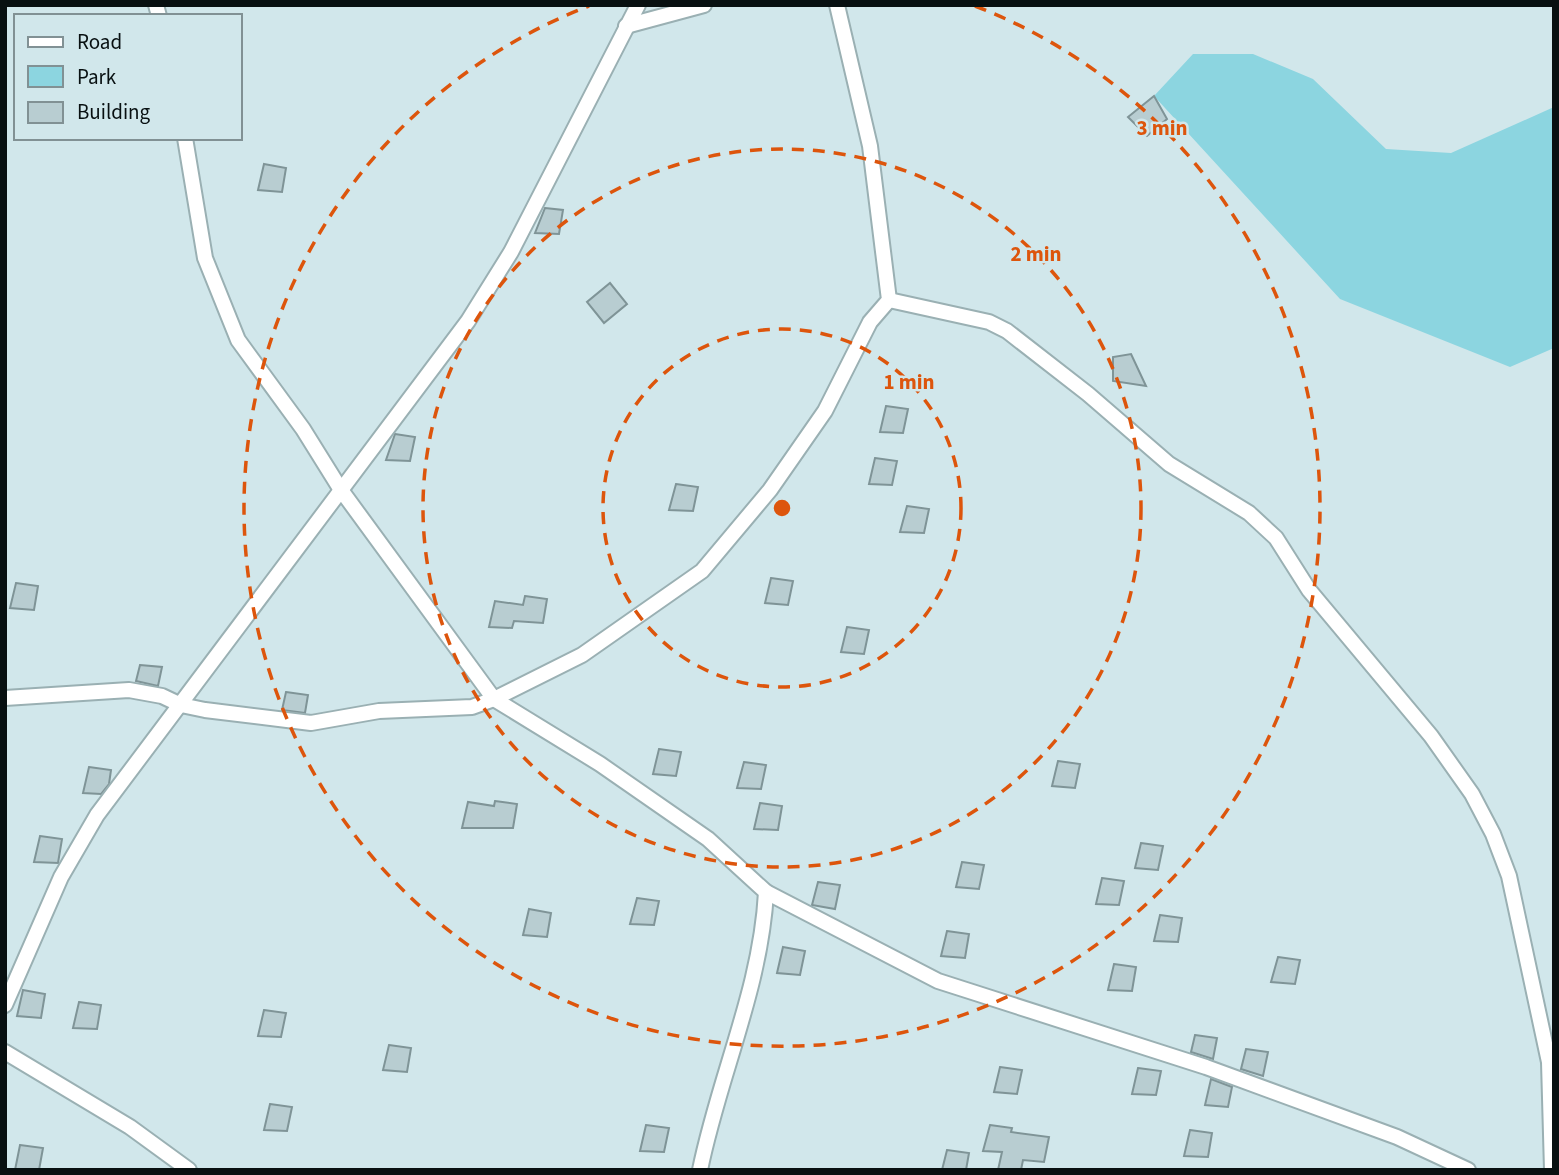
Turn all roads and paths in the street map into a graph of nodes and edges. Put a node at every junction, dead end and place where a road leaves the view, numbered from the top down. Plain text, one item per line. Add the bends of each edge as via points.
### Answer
1 (638, 5) edge
2 (704, 5) edge
3 (837, 5) edge
4 (684, 8) edge
5 (626, 26) junction
6 (185, 140) edge
7 (889, 300) junction
8 (341, 490) junction
9 (5, 698) edge
10 (494, 699) junction
11 (180, 705) junction
12 (766, 892) junction
13 (5, 1005) edge
14 (5, 1052) edge
15 (189, 1170) edge
16 (700, 1170) edge
17 (1468, 1170) edge
18 (1552, 1170) edge

1 - 5 street
2 - 4 street
3 - 7 street via 870,146
4 - 5 street
5 - 8 street via 511,252 468,321
6 - 8 street via 205,258 238,340
7 - 10 street via 870,322 825,411 770,490 702,571 582,655
7 - 18 street via 989,322 1007,331 1169,464 1249,513 1276,538 1309,590 1431,736 1472,794 1509,876 1549,1062
8 - 10 street
8 - 11 street
9 - 11 street via 129,690 162,696
10 - 11 street via 472,707 379,711 310,723
10 - 12 street via 600,764 708,839
11 - 13 street via 97,815 61,877
12 - 16 street via 752,987 710,1119
12 - 17 street via 938,981 1206,1068 1397,1137
14 - 15 street via 130,1127

